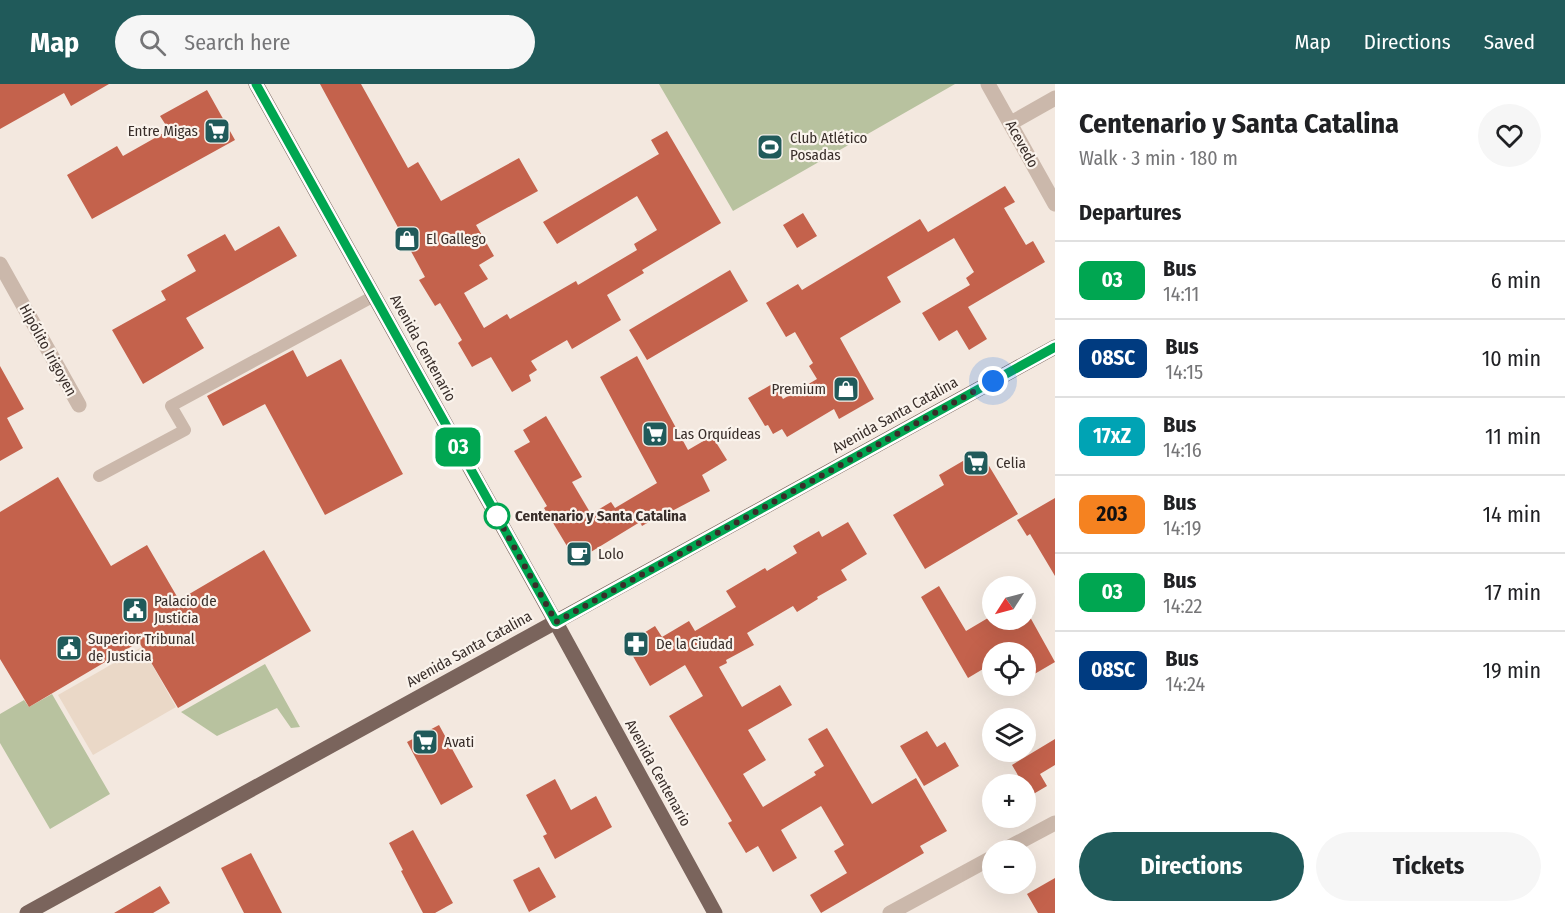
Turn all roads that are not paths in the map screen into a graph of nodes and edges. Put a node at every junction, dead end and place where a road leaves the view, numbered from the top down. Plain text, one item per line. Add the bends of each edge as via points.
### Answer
1 (256, 84) edge
2 (988, 84) edge
3 (1055, 98) edge
4 (1011, 123) junction
5 (1055, 204) edge
6 (0, 264) edge
7 (374, 296) junction
8 (1055, 347) edge
9 (79, 405) dead end
10 (99, 476) dead end
11 (556, 622) junction
12 (1055, 823) edge
13 (1023, 840) edge
14 (982, 863) edge
15 (27, 913) edge
16 (715, 913) edge
17 (890, 913) edge

1 - 7 main road, Avenida Centenario
2 - 4 street, Acevedo
3 - 4 street
4 - 5 street, Acevedo
6 - 9 street, Hipólito Irigoyen
7 - 10 lane via 171,406 185,430
7 - 11 main road, Avenida Centenario
8 - 11 main road, Avenida Santa Catalina
11 - 15 main road, Avenida Santa Catalina
11 - 16 main road, Avenida Centenario
12 - 13 street
14 - 17 street

